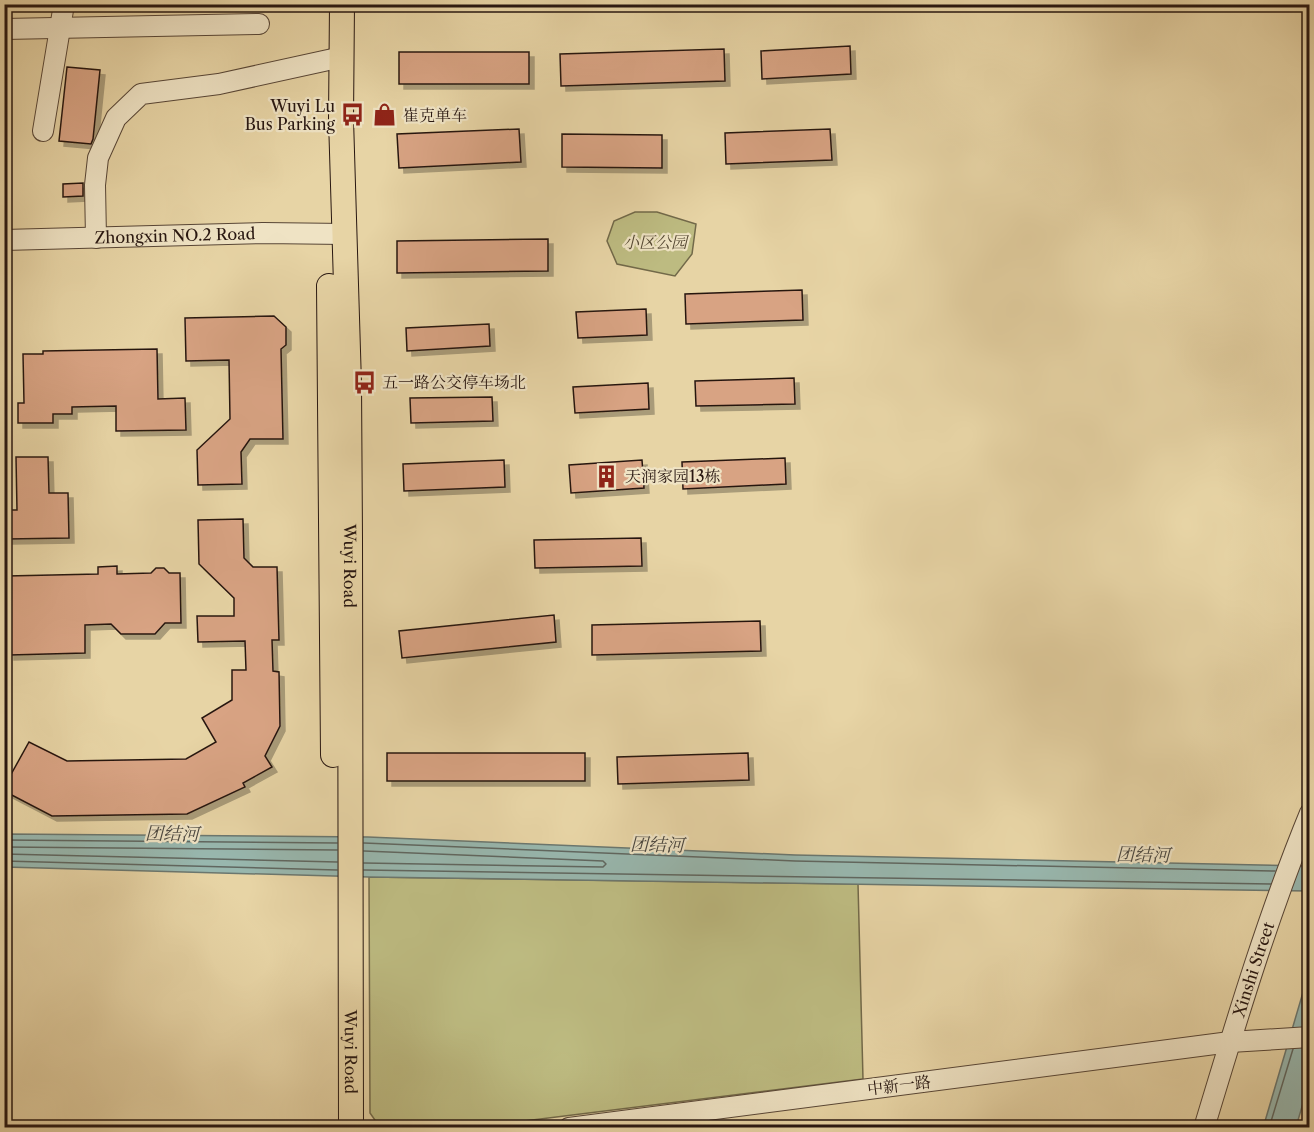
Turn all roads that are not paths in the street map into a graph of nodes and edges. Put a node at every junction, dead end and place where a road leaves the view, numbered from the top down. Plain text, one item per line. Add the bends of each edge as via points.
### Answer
1 (64, 4) edge
2 (328, 4) edge
3 (342, 4) edge
4 (259, 24) dead end
5 (60, 28) junction
6 (4, 29) edge
7 (342, 57) junction
8 (43, 131) dead end
9 (337, 234) junction
10 (96, 238) junction
11 (4, 240) edge
12 (1310, 813) edge
13 (342, 884) junction
14 (1310, 1037) edge
15 (1230, 1042) junction
16 (336, 1128) edge
17 (351, 1128) edge
18 (569, 1128) edge
19 (1204, 1128) edge

1 - 5 street
2 - 9 main road, Wuyi Road
3 - 7 main road, Wuyi Road
4 - 5 street
5 - 6 street
5 - 8 street
7 - 9 main road, Wuyi Road
7 - 10 street via 219,84 141,94 116,118 98,158
9 - 10 street, Zhongxin NO.2 Road
9 - 13 main road, Wuyi Road via 350,538
10 - 11 street, Zhongxin NO.2 Road
12 - 15 street, Xinshi Street via 1290,861
13 - 16 main road, Wuyi Road
13 - 17 main road, Wuyi Road
14 - 15 street, 中新一路
15 - 18 street, 中新一路
15 - 19 street, Xinshi Street

